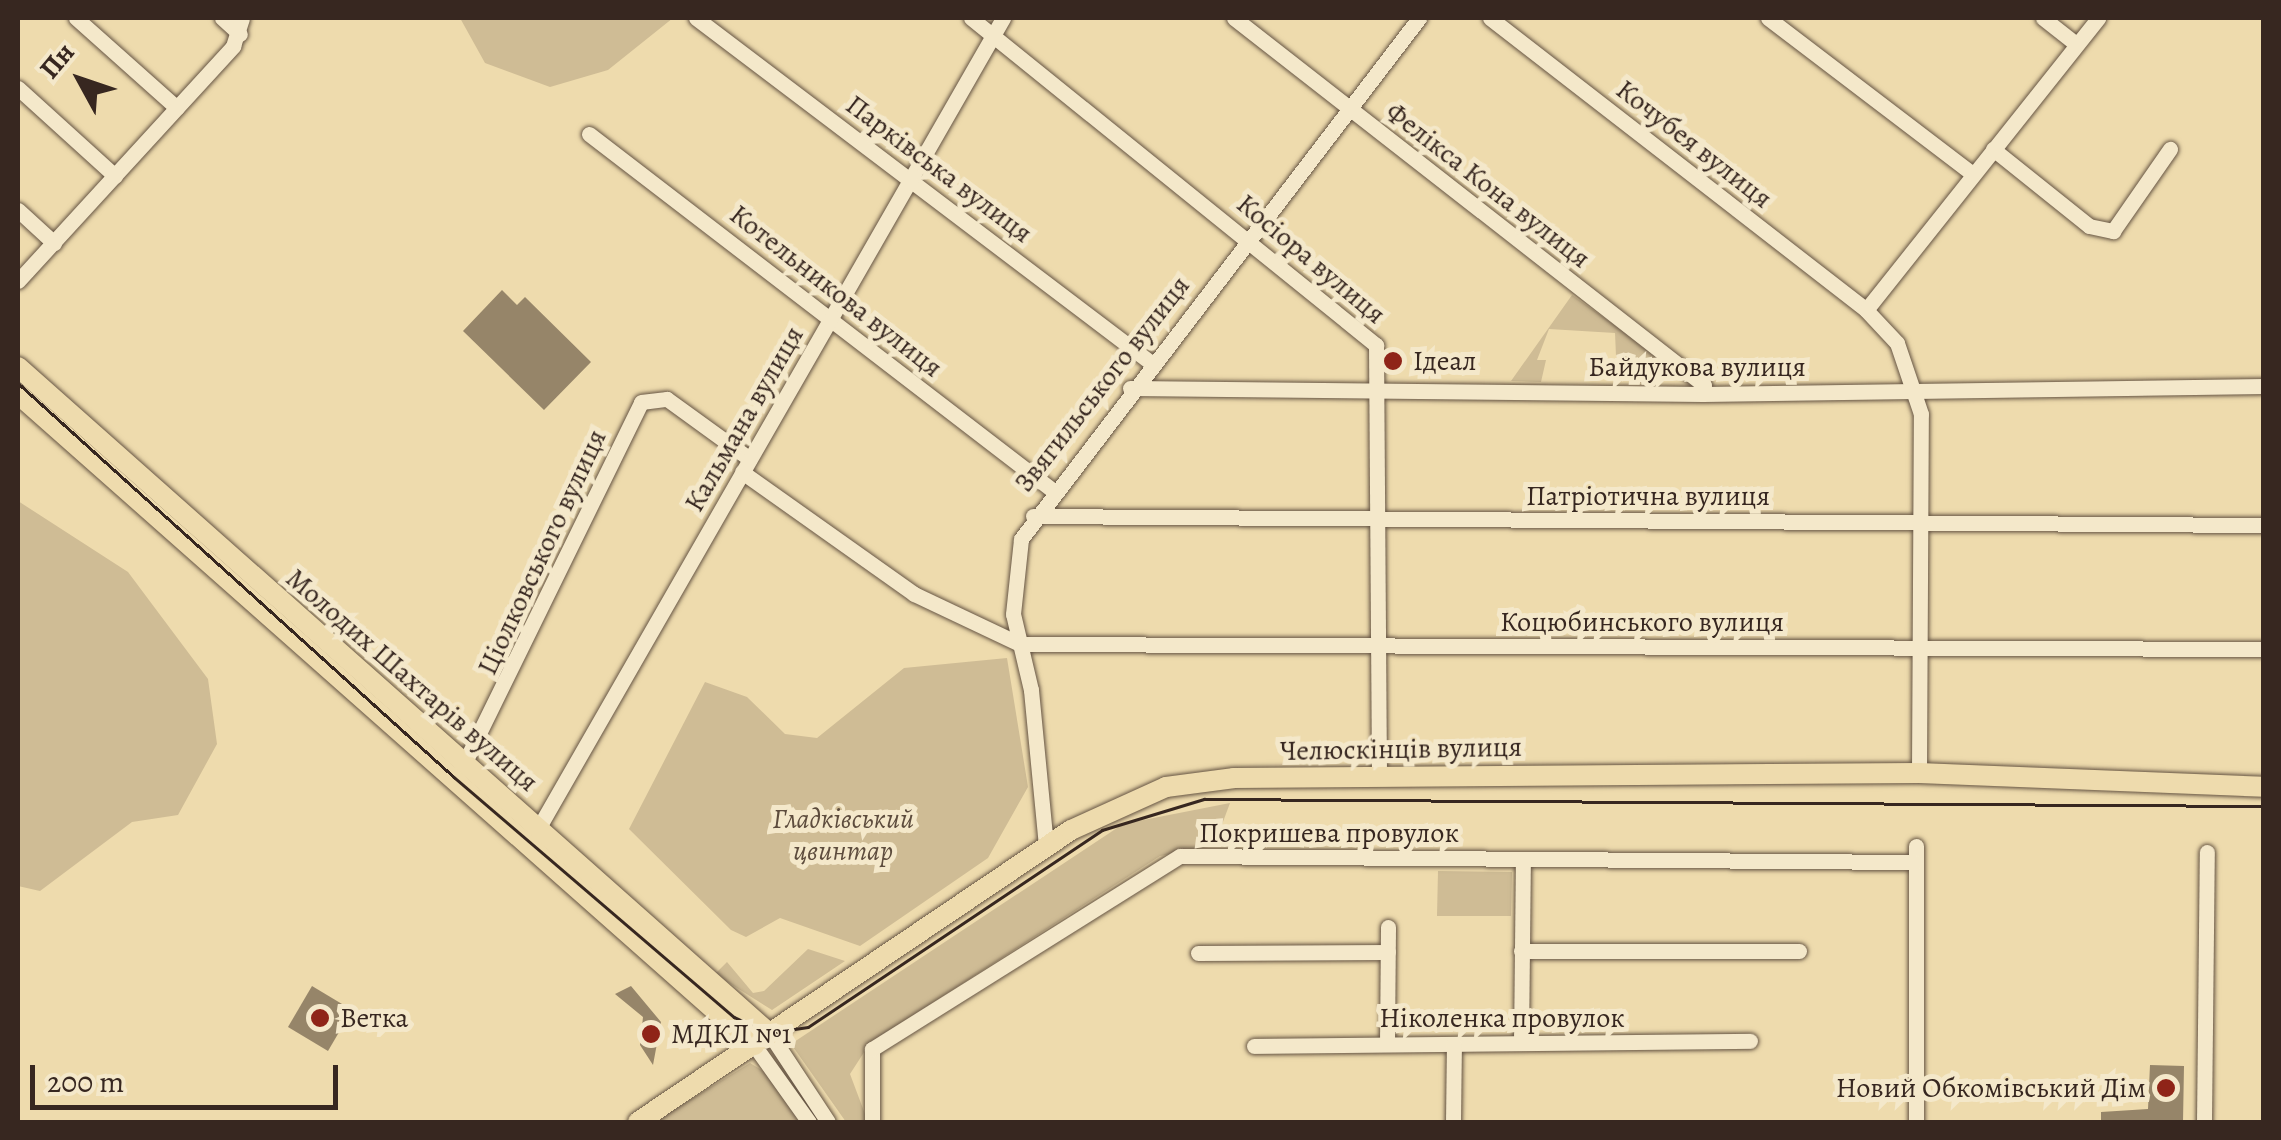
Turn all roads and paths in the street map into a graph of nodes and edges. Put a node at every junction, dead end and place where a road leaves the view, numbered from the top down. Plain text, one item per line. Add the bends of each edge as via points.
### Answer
1 (76, 18) edge
2 (222, 18) edge
3 (696, 18) edge
4 (971, 18) edge
5 (1003, 18) edge
6 (1234, 18) edge
7 (1419, 18) edge
8 (1490, 18) edge
9 (1768, 18) edge
10 (2043, 18) edge
11 (2098, 18) edge
12 (241, 26) edge
13 (993, 35) junction
14 (2076, 44) junction
15 (18, 88) edge
16 (177, 108) junction
17 (1349, 108) junction
18 (589, 134) dead end
19 (1993, 149) junction
20 (2170, 149) dead end
21 (1972, 174) junction
22 (115, 176) junction
23 (911, 177) junction
24 (18, 210) edge
25 (1248, 237) junction
26 (54, 243) junction
27 (18, 281) edge
28 (1866, 310) junction
29 (831, 317) junction
30 (1150, 362) junction
31 (18, 367) edge
32 (2264, 386) edge
33 (1130, 388) junction
34 (1917, 390) junction
35 (1378, 392) junction
36 (18, 394) edge
37 (1703, 394) junction
38 (746, 465) junction
39 (1051, 489) junction
40 (1032, 516) junction
41 (1377, 520) junction
42 (1922, 523) junction
43 (2264, 524) edge
44 (1020, 644) junction
45 (1378, 646) junction
46 (2264, 650) edge
47 (1920, 652) junction
48 (464, 766) junction
49 (1919, 773) junction
50 (1378, 776) junction
51 (449, 782) junction
52 (2264, 787) edge
53 (533, 837) junction
54 (1046, 846) junction
55 (2206, 852) dead end
56 (1523, 859) junction
57 (1388, 927) dead end
58 (1800, 950) dead end
59 (1522, 951) junction
60 (1198, 952) dead end
61 (1388, 952) junction
62 (762, 1040) junction
63 (1750, 1041) dead end
64 (1521, 1043) junction
65 (1387, 1044) junction
66 (1454, 1044) junction
67 (1254, 1046) dead end
68 (638, 1122) edge
69 (810, 1122) edge
70 (828, 1122) edge
71 (872, 1122) edge
72 (1453, 1122) edge
73 (1916, 1122) edge
74 (2204, 1122) edge

1 - 16 street
2 - 12 street
3 - 23 street, Парківська вулиця
4 - 13 street, Косіора вулиця
5 - 13 street, Кальмана вулиця
6 - 17 street, Фелікса Кона вулиця
7 - 17 street, Звягильського вулиця
8 - 28 street, Кочубея вулиця
9 - 21 street
10 - 14 street
11 - 14 street
12 - 16 street
13 - 23 street, Кальмана вулиця
13 - 25 street, Косіора вулиця
14 - 19 street
15 - 22 street
16 - 22 street
17 - 25 street, Звягильського вулиця
17 - 37 street, Фелікса Кона вулиця via 1704,385
18 - 29 street, Котельникова вулиця
19 - 20 street via 2090,226 2113,231
19 - 21 street
21 - 28 street
22 - 26 street
23 - 29 street, Кальмана вулиця
23 - 30 street, Парківська вулиця
24 - 26 street
25 - 30 street, Звягильського вулиця
25 - 35 street, Косіора вулиця via 1368,331
26 - 27 street
28 - 34 street, Кочубея вулиця via 1884,324
29 - 38 street, Кальмана вулиця
29 - 39 street, Котельникова вулиця
30 - 33 street, Звягильського вулиця
31 - 48 main road, Молодих Шахтарів вулиця
32 - 34 street, Байдукова вулиця
33 - 35 street, Байдукова вулиця
33 - 39 street, Звягильського вулиця
34 - 37 street, Байдукова вулиця
34 - 42 street
35 - 37 street, Байдукова вулиця
35 - 41 street, Косіора вулиця
36 - 51 main road, Молодих Шахтарів вулиця
38 - 44 street via 914,594
38 - 48 street, Ціолковського вулиця via 650,394
38 - 53 street, Кальмана вулиця
39 - 40 street, Звягильського вулиця
40 - 41 street, Патріотична вулиця
40 - 44 street, Звягильського вулиця via 1015,561
41 - 42 street, Патріотична вулиця
41 - 45 street, Косіора вулиця
42 - 43 street, Патріотична вулиця
42 - 47 street
44 - 45 street, Коцюбинського вулиця
44 - 54 street, Звягильського вулиця
45 - 47 street, Коцюбинського вулиця
45 - 50 street, Косіора вулиця
46 - 47 street, Коцюбинського вулиця
47 - 49 street
48 - 51 street, Ціолковського вулиця
48 - 53 main road, Молодих Шахтарів вулиця
49 - 50 main road, Челюскінців вулиця
49 - 52 main road, Челюскінців вулиця
50 - 54 main road, Челюскінців вулиця via 1166,786
51 - 53 main road, Молодих Шахтарів вулиця
53 - 62 main road, Молодих Шахтарів вулиця
54 - 62 main road, Челюскінців вулиця
55 - 74 street
56 - 59 street
56 - 71 street, Покришева провулок via 1180,856 872,1049
56 - 73 street, Покришева провулок via 1915,854
57 - 61 street
58 - 59 street
59 - 64 street
60 - 61 street
61 - 65 street
62 - 68 main road, Челюскінців вулиця
62 - 69 street
62 - 70 street
63 - 64 street, Ніколенка провулок
64 - 66 street, Ніколенка провулок
65 - 66 street, Ніколенка провулок
65 - 67 street, Ніколенка провулок
66 - 72 street

